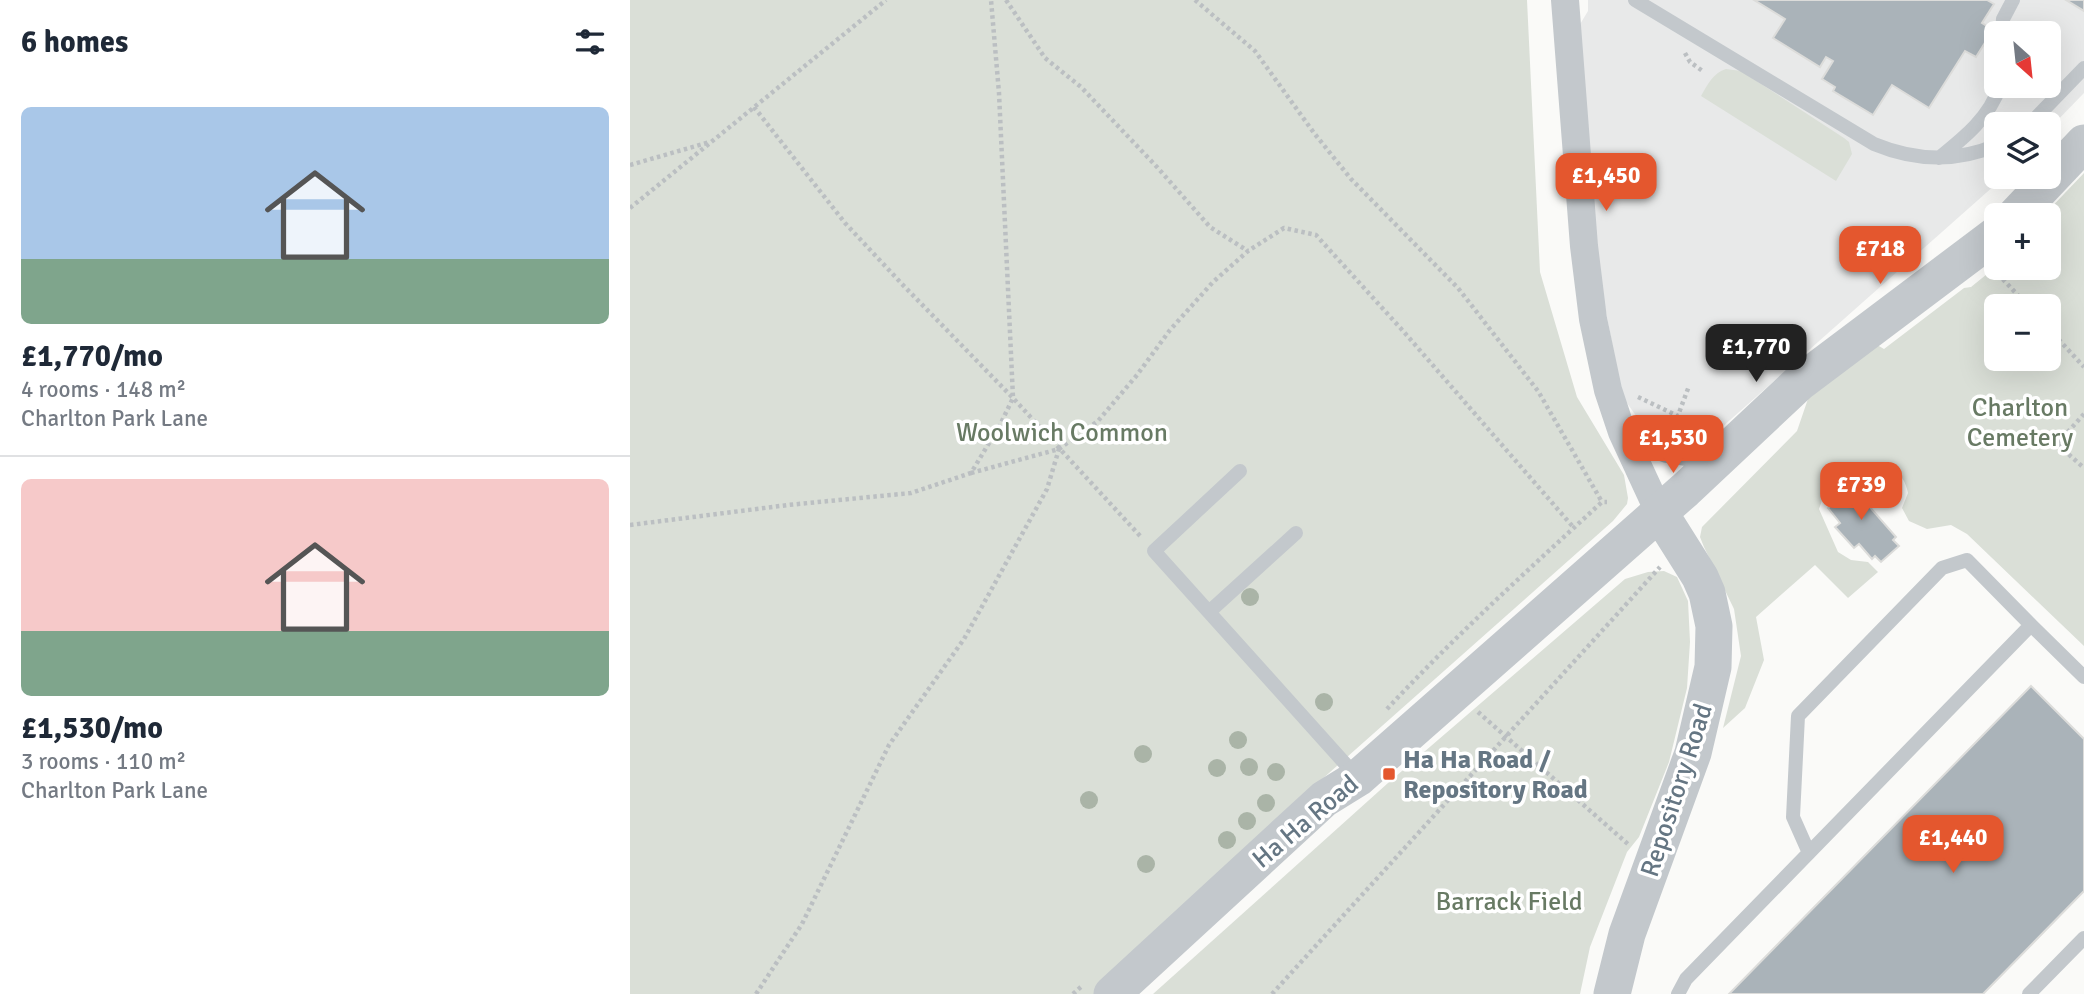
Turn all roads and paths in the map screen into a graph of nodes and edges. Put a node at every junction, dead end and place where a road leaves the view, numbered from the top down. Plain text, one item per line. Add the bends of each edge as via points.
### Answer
1 (886, 0) edge
2 (991, 0) edge
3 (1006, 0) edge
4 (1195, 0) edge
5 (1565, 0) edge
6 (1635, 0) edge
7 (2013, 0) edge
8 (2003, 21) edge
9 (1676, 45) dead end
10 (2084, 68) edge
11 (1704, 72) dead end
12 (1996, 98) edge
13 (754, 107) junction
14 (2042, 112) edge
15 (712, 141) junction
16 (2084, 143) edge
17 (1984, 150) edge
18 (1938, 159) junction
19 (630, 165) edge
20 (2027, 203) edge
21 (630, 208) edge
22 (1984, 244) edge
23 (1248, 251) junction
24 (2004, 280) edge
25 (2017, 294) edge
26 (2061, 342) edge
27 (2084, 367) edge
28 (1689, 387) dead end
29 (1633, 394) dead end
30 (1013, 398) junction
31 (2084, 414) edge
32 (1678, 416) junction
33 (1674, 427) dead end
34 (1622, 432) junction
35 (1731, 448) junction
36 (1059, 449) junction
37 (2084, 468) edge
38 (1240, 471) dead end
39 (971, 473) junction
40 (1602, 502) dead end
41 (1659, 512) junction
42 (630, 525) edge
43 (1574, 528) dead end
44 (1296, 533) dead end
45 (1154, 551) junction
46 (1661, 567) dead end
47 (1209, 612) junction
48 (2031, 625) junction
49 (2084, 677) edge
50 (1470, 704) dead end
51 (1507, 738) junction
52 (1358, 778) junction
53 (1638, 852) dead end
54 (1809, 853) junction
55 (2084, 938) edge
56 (756, 994) edge
57 (1112, 994) edge
58 (1272, 994) edge
59 (1612, 994) edge
60 (1678, 994) edge
61 (2029, 994) edge

1 - 13 path
2 - 30 path
3 - 23 path via 1045,58 1081,87 1210,227
4 - 40 path via 1255,51 1351,179 1458,288 1538,391
5 - 34 street via 1593,319
6 - 18 lane via 1874,144 1898,154
7 - 8 lane
9 - 11 path
10 - 14 lane
12 - 18 lane via 1979,124
13 - 15 path
13 - 30 path via 845,223
15 - 19 path
15 - 21 path
16 - 20 street
17 - 18 lane
22 - 35 street, Ha Ha Road via 1798,383
23 - 36 path via 1170,330 1098,421
23 - 43 path via 1284,228 1316,235
24 - 25 path
26 - 27 path
28 - 32 path
29 - 32 path
30 - 36 path
30 - 39 path
31 - 37 path via 2057,444
32 - 33 path
34 - 35 street via 1692,453
34 - 41 street
35 - 41 street, Ha Ha Road
36 - 39 path
36 - 45 path
36 - 56 path via 1047,489 964,639 889,745 802,924
38 - 45 lane
39 - 42 path via 911,494
41 - 52 street, Ha Ha Road
41 - 59 street, Repository Road via 1707,593 1714,626 1713,667 1693,753 1627,934
44 - 47 lane
45 - 47 lane
46 - 51 path
47 - 52 lane
48 - 49 lane
48 - 54 lane
48 - 54 lane via 1967,560 1942,568 1923,587 1798,716 1793,817
50 - 51 path
51 - 53 path
51 - 58 path
52 - 57 street, Ha Ha Road via 1324,799
54 - 60 lane via 1686,979
55 - 61 lane

